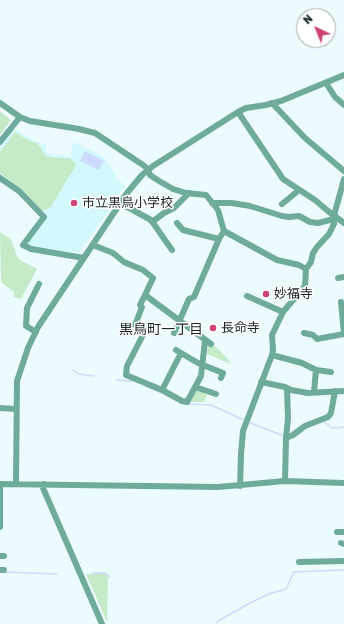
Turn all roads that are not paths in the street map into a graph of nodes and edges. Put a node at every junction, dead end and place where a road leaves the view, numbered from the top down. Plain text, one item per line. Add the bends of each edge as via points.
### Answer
1 (344, 75) edge
2 (326, 82) junction
3 (0, 103) edge
4 (272, 103) junction
5 (344, 106) edge
6 (238, 112) junction
7 (20, 117) junction
8 (0, 142) edge
9 (148, 169) junction
10 (344, 172) edge
11 (0, 178) edge
12 (344, 179) edge
13 (299, 190) junction
14 (189, 193) junction
15 (287, 202) dead end
16 (120, 203) junction
17 (212, 203) junction
18 (336, 217) junction
19 (152, 222) junction
20 (177, 223) dead end
21 (344, 223) edge
22 (224, 231) junction
23 (218, 239) junction
24 (93, 245) junction
25 (172, 250) dead end
26 (84, 258) junction
27 (306, 269) junction
28 (36, 286) dead end
29 (145, 295) junction
30 (247, 296) dead end
31 (341, 302) dead end
32 (283, 312) junction
33 (180, 320) junction
34 (36, 332) junction
35 (174, 333) dead end
36 (304, 333) dead end
37 (344, 333) edge
38 (272, 355) junction
39 (203, 364) junction
40 (316, 370) junction
41 (331, 372) dead end
42 (221, 378) dead end
43 (261, 382) junction
44 (195, 387) junction
45 (288, 388) junction
46 (162, 390) junction
47 (335, 391) junction
48 (344, 391) edge
49 (314, 392) junction
50 (211, 395) dead end
51 (0, 408) edge
52 (16, 408) junction
53 (286, 438) junction
54 (285, 481) junction
55 (344, 483) edge
56 (0, 484) edge
57 (16, 484) junction
58 (44, 484) junction
59 (240, 486) junction
60 (0, 527) edge
61 (337, 532) dead end
62 (344, 532) edge
63 (302, 560) dead end
64 (344, 561) edge
65 (102, 624) edge

1 - 2 street
2 - 4 street
2 - 5 street
3 - 7 street
4 - 6 street
4 - 10 street via 305,138
6 - 9 street
6 - 13 street via 283,179
7 - 8 street
7 - 9 street via 38,123 95,133
9 - 14 street via 150,175 159,181 173,189
9 - 16 street
11 - 26 street via 19,191 44,217 23,245 31,249
12 - 18 street via 335,212
13 - 15 street
13 - 18 street
14 - 17 street via 206,195
14 - 19 street via 174,208
16 - 19 street
16 - 24 street
17 - 18 street via 250,206 282,216 299,216 318,223 334,220
17 - 22 street via 218,210
18 - 21 street
18 - 27 street via 329,234 313,253
19 - 25 street via 161,241
20 - 23 street via 183,230
22 - 23 street
22 - 27 street via 277,260
23 - 33 street via 194,297 189,299
24 - 26 street
24 - 29 street via 113,253 123,264 143,270 153,278
26 - 34 street
27 - 32 street via 305,286
28 - 34 street via 31,305 27,308 26,326
29 - 33 street
29 - 46 street via 135,325 145,331 127,366 126,375
30 - 32 street
31 - 37 street
32 - 38 street via 272,335
33 - 35 street
33 - 39 street via 208,343
34 - 52 street via 17,381
36 - 37 street via 313,335 316,339
38 - 40 street via 302,363
38 - 43 street
39 - 42 street via 223,373
39 - 44 street via 201,376
39 - 46 street via 178,352
40 - 41 street
40 - 49 street
43 - 45 street
43 - 59 street via 243,431
44 - 46 street via 187,402
44 - 50 street
45 - 49 street
45 - 53 street
47 - 48 street
47 - 49 street
47 - 53 street via 328,417 304,426
51 - 52 street
52 - 57 street
53 - 54 street
54 - 55 street
54 - 59 street
56 - 57 street
56 - 60 street
57 - 58 street
58 - 59 street
58 - 65 street via 43,488
61 - 62 street
63 - 64 street

